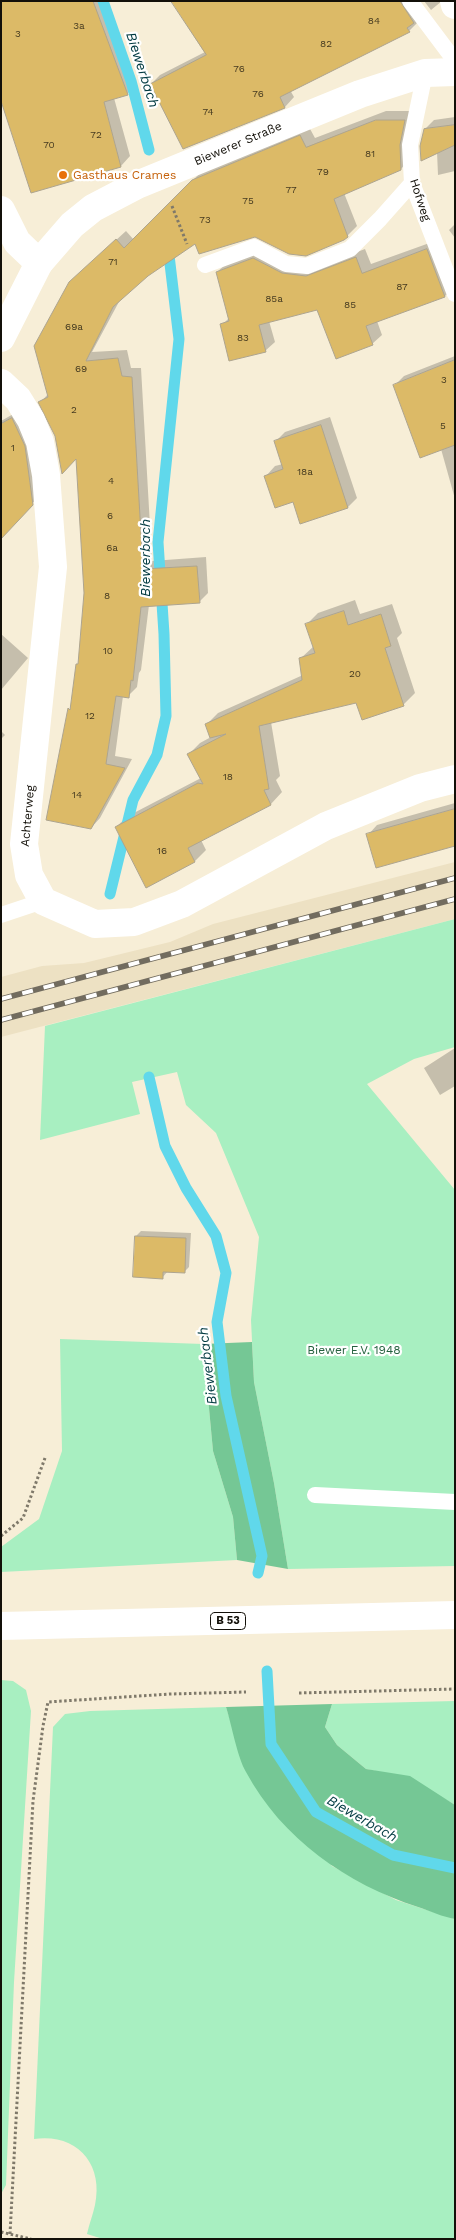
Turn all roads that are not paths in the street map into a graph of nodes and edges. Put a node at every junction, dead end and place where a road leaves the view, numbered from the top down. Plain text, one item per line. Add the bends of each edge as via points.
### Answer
1 (410, 1) edge
2 (455, 61) edge
3 (455, 72) edge
4 (425, 73) junction
5 (412, 183) junction
6 (1, 210) edge
7 (40, 263) junction
8 (205, 265) road end
9 (455, 294) edge
10 (1, 338) edge
11 (1, 382) edge
12 (455, 779) edge
13 (42, 900) junction
14 (1, 914) edge
15 (315, 1495) dead end
16 (455, 1502) edge
17 (455, 1615) edge
18 (1, 1626) edge

1 - 2 lane
3 - 4 street, Biewerer Straße
4 - 5 lane, Hofweg via 410,145
4 - 7 street, Biewerer Straße via 305,115 137,185 93,208 72,225
5 - 8 lane via 350,249 307,266 286,264 254,247
5 - 9 lane, Hofweg
6 - 7 street via 17,242
7 - 10 street, Biewerer Straße
11 - 13 street, Achterweg via 18,398 31,420 40,442 46,474 53,567 24,844 29,875
12 - 13 street via 420,788 326,826 182,904 134,922 95,924
13 - 14 lane
15 - 16 lane
17 - 18 street, B 53

